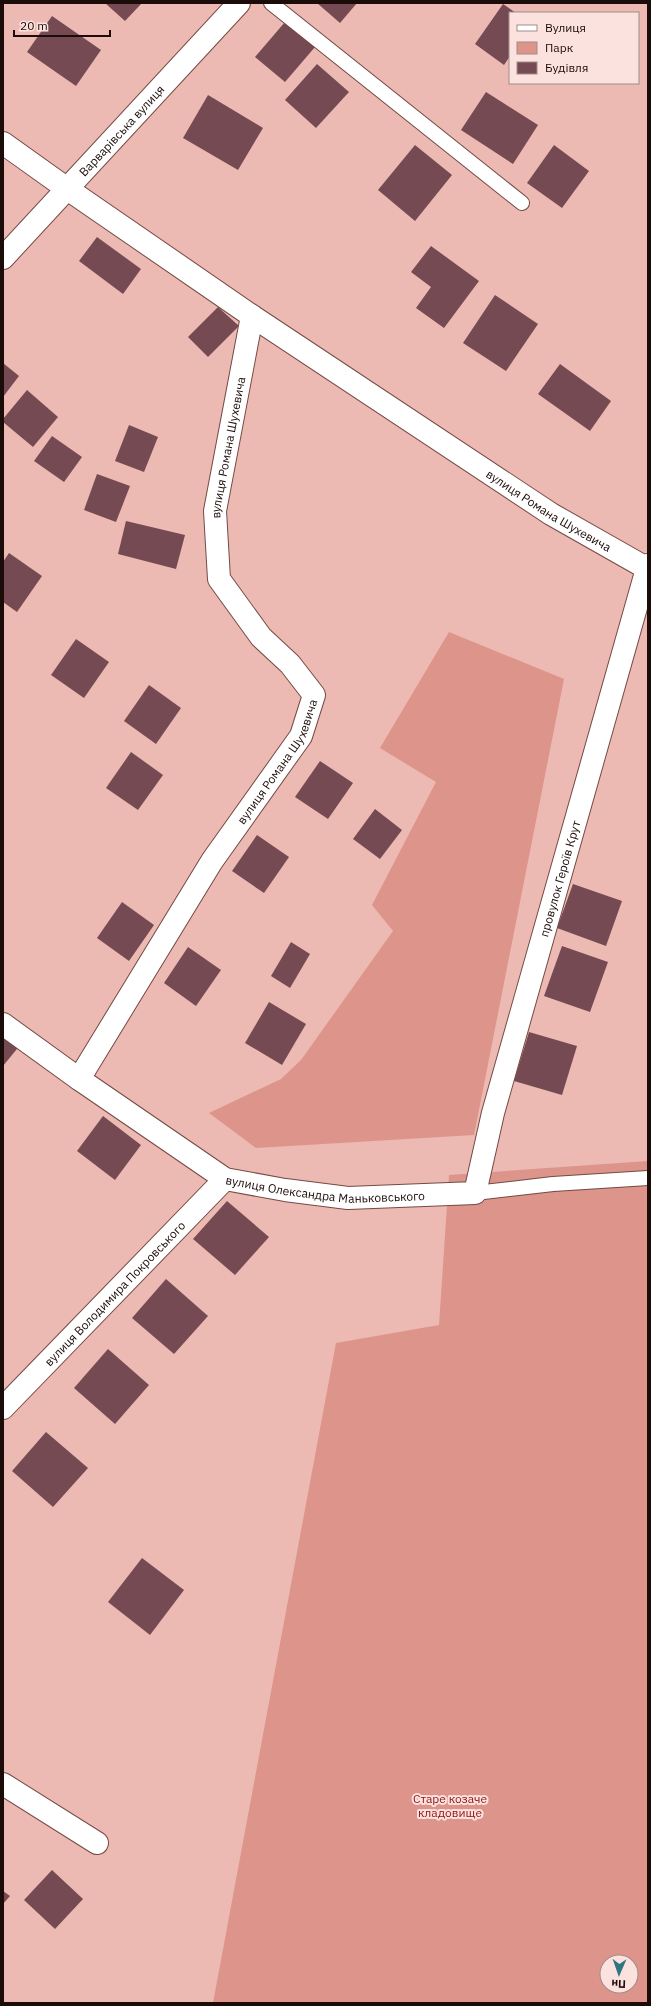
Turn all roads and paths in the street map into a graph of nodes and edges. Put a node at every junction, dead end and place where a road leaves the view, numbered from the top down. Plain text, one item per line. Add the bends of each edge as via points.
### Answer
1 (239, 3) edge
2 (270, 3) edge
3 (3, 143) edge
4 (66, 188) junction
5 (522, 203) dead end
6 (3, 258) edge
7 (252, 316) junction
8 (648, 568) edge
9 (3, 1024) edge
10 (79, 1079) junction
11 (648, 1178) edge
12 (225, 1179) junction
13 (475, 1193) junction
14 (3, 1408) edge
15 (3, 1784) edge
16 (97, 1843) dead end

1 - 4 street, Варварівська вулиця
2 - 5 lane
3 - 4 street, вулиця Романа Шухевича
4 - 6 street, Варварівська вулиця
4 - 7 street, вулиця Романа Шухевича
7 - 8 street, вулиця Романа Шухевича via 551,514
7 - 10 street, вулиця Романа Шухевича via 215,512 219,579 261,637 290,664 314,695 301,736 212,861
8 - 13 street, провулок Героїв Крут via 493,1114
9 - 10 street, вулиця Олександра Маньковського
10 - 12 street, вулиця Олександра Маньковського
11 - 13 lane, вулиця Олександра Маньковського via 553,1184
12 - 13 street, вулиця Олександра Маньковського via 348,1198
12 - 14 street, вулиця Володимира Покровського
15 - 16 street

